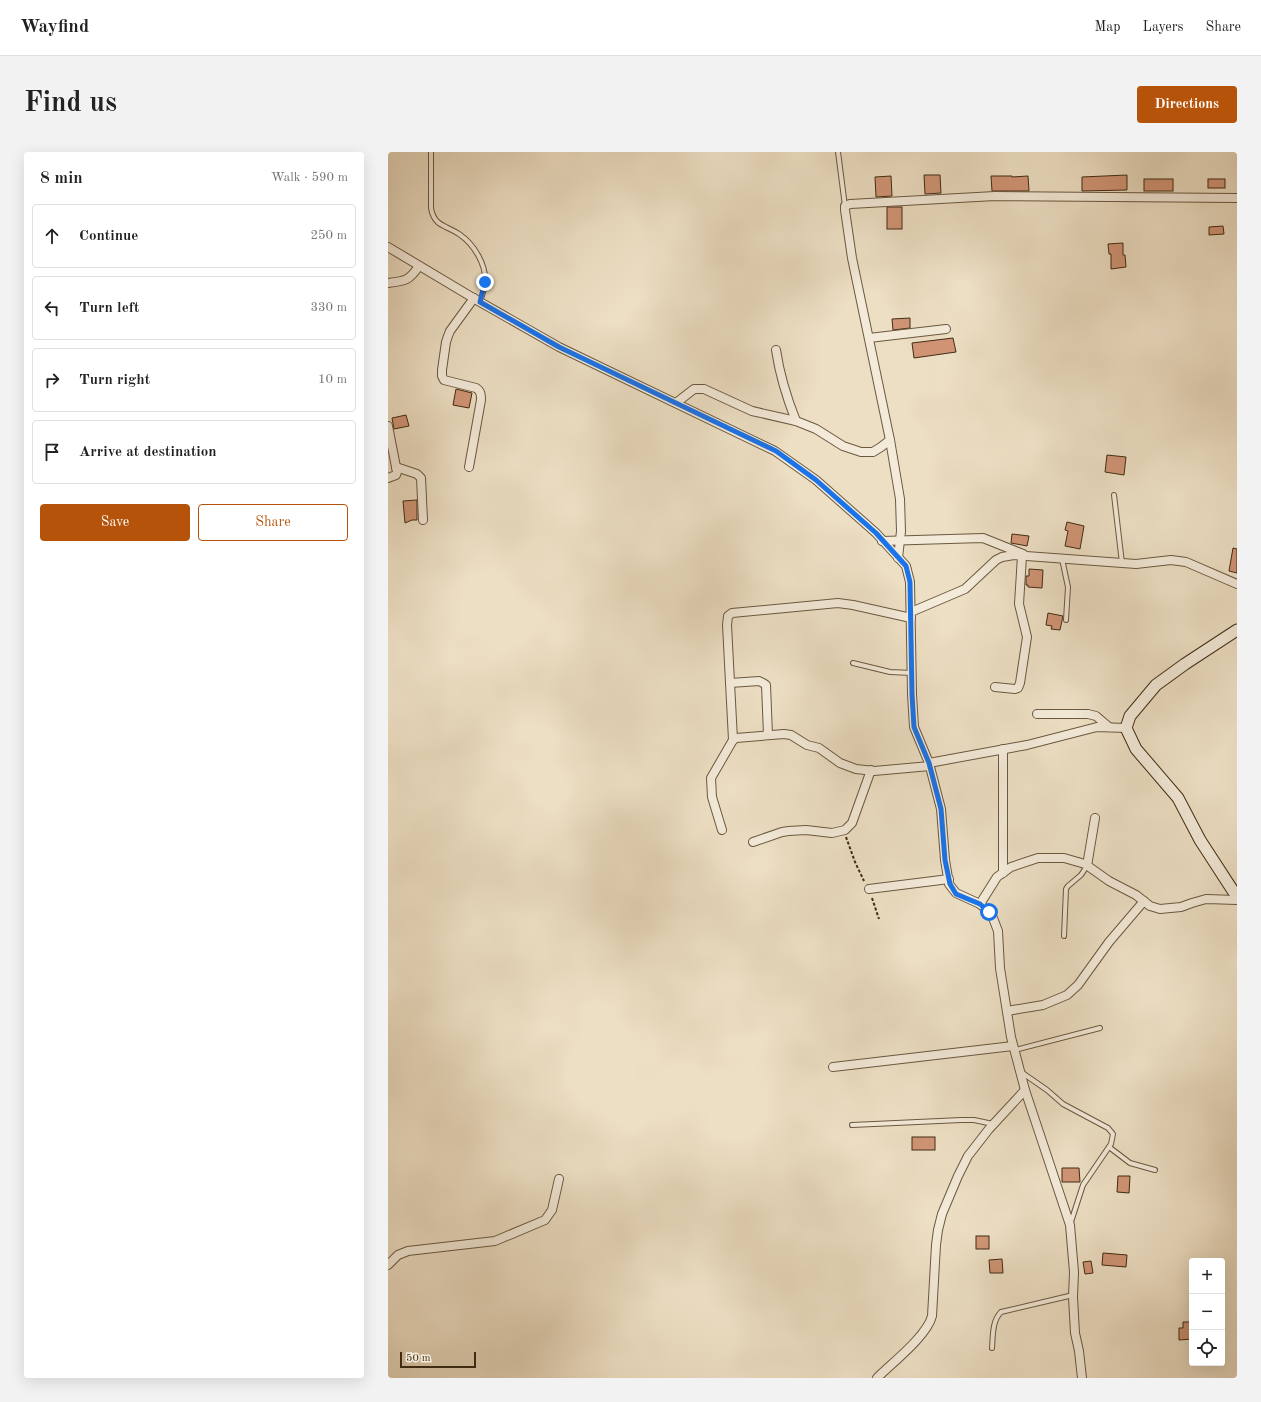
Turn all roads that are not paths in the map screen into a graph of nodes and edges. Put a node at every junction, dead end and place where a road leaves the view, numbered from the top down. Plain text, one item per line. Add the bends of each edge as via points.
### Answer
1 (431, 152) edge
2 (838, 152) edge
3 (1237, 198) edge
4 (846, 206) junction
5 (388, 247) edge
6 (419, 266) junction
7 (388, 282) edge
8 (477, 300) junction
9 (946, 329) dead end
10 (869, 338) junction
11 (776, 350) dead end
12 (676, 402) junction
13 (796, 421) junction
14 (388, 426) edge
15 (890, 440) junction
16 (396, 467) junction
17 (469, 467) dead end
18 (388, 478) edge
19 (1114, 495) dead end
20 (423, 520) dead end
21 (882, 541) junction
22 (900, 541) junction
23 (1026, 556) junction
24 (898, 558) junction
25 (1062, 559) junction
26 (1122, 563) junction
27 (1237, 584) edge
28 (911, 615) junction
29 (1066, 620) dead end
30 (1237, 630) edge
31 (854, 663) dead end
32 (912, 672) junction
33 (730, 683) junction
34 (995, 687) dead end
35 (1037, 714) dead end
36 (1109, 727) junction
37 (1126, 728) junction
38 (768, 735) junction
39 (733, 740) junction
40 (1003, 749) junction
41 (930, 765) junction
42 (871, 770) junction
43 (1095, 818) dead end
44 (722, 830) dead end
45 (753, 842) dead end
46 (1087, 866) junction
47 (1003, 873) junction
48 (949, 879) junction
49 (869, 890) road end
50 (1237, 898) edge
51 (1144, 901) junction
52 (980, 904) junction
53 (1064, 936) dead end
54 (1007, 1011) junction
55 (1100, 1028) dead end
56 (1014, 1048) junction
57 (833, 1067) dead end
58 (1020, 1071) junction
59 (1025, 1090) junction
60 (994, 1124) junction
61 (852, 1125) dead end
62 (1109, 1147) junction
63 (1155, 1170) dead end
64 (559, 1179) dead end
65 (1070, 1225) junction
66 (388, 1265) edge
67 (1073, 1295) junction
68 (992, 1348) dead end
69 (877, 1378) edge
70 (1082, 1378) edge

1 - 8 lane via 432,216 436,222 468,241 478,255 484,268 485,282
2 - 4 lane
3 - 4 street via 995,196
4 - 10 street via 852,258
5 - 6 street
6 - 7 street via 404,281
6 - 8 street
8 - 12 street via 559,347
8 - 17 street via 450,331 442,370 444,380 476,388 481,394
9 - 10 street
10 - 15 street
11 - 13 street via 779,374
12 - 13 street via 694,389 704,389 752,411
12 - 21 street via 776,451 816,480
13 - 15 street via 843,446 860,452 873,452
14 - 16 street
15 - 22 street via 900,499
16 - 18 street via 396,475
16 - 20 street via 417,474 421,478
19 - 26 lane
21 - 22 street
21 - 24 street
22 - 23 street via 983,538
22 - 24 street
23 - 25 street
23 - 28 street via 1002,557 996,560 965,589
23 - 34 street via 1019,604 1028,637 1020,683 1015,689
24 - 28 street via 906,566 910,582
25 - 26 street
25 - 29 lane via 1068,587
26 - 27 street via 1144,564 1171,560 1186,562
28 - 32 street
28 - 33 street via 838,603 732,613 728,616 726,625
30 - 37 street via 1156,685 1130,716
31 - 32 lane via 890,672
32 - 41 street via 914,727
33 - 38 street via 759,681 766,685
33 - 39 street
35 - 36 street via 1088,714 1096,716
36 - 37 street
36 - 40 street via 1097,727
37 - 50 street via 1136,749 1178,798 1200,840
38 - 39 street
38 - 42 street via 791,735 807,745 820,748 844,765
39 - 44 street via 711,778 712,797
40 - 41 street
40 - 47 street
41 - 42 street
41 - 48 street via 941,809
42 - 45 street via 852,823 843,831 789,831
43 - 46 street
46 - 47 street via 1064,858 1038,858 1011,866
46 - 51 street
46 - 53 lane via 1066,889
47 - 52 street via 997,877
48 - 49 street
48 - 52 street via 956,894
50 - 51 street via 1206,899 1181,907 1160,909
51 - 54 street via 1109,942 1078,985 1067,995 1043,1005
52 - 54 street via 989,912 998,931 1000,968
54 - 56 street
55 - 56 lane
56 - 57 street
56 - 58 street
58 - 59 street
58 - 62 lane via 1063,1104 1108,1128 1113,1134
59 - 60 street
59 - 65 street
60 - 61 lane via 961,1120
60 - 69 street via 968,1156 942,1214 936,1245 930,1324
62 - 63 lane via 1130,1163
62 - 65 lane via 1083,1185
64 - 66 street via 552,1210 545,1220 495,1241 408,1251 398,1255
65 - 67 street
67 - 68 lane via 1000,1312 995,1322
67 - 70 street

